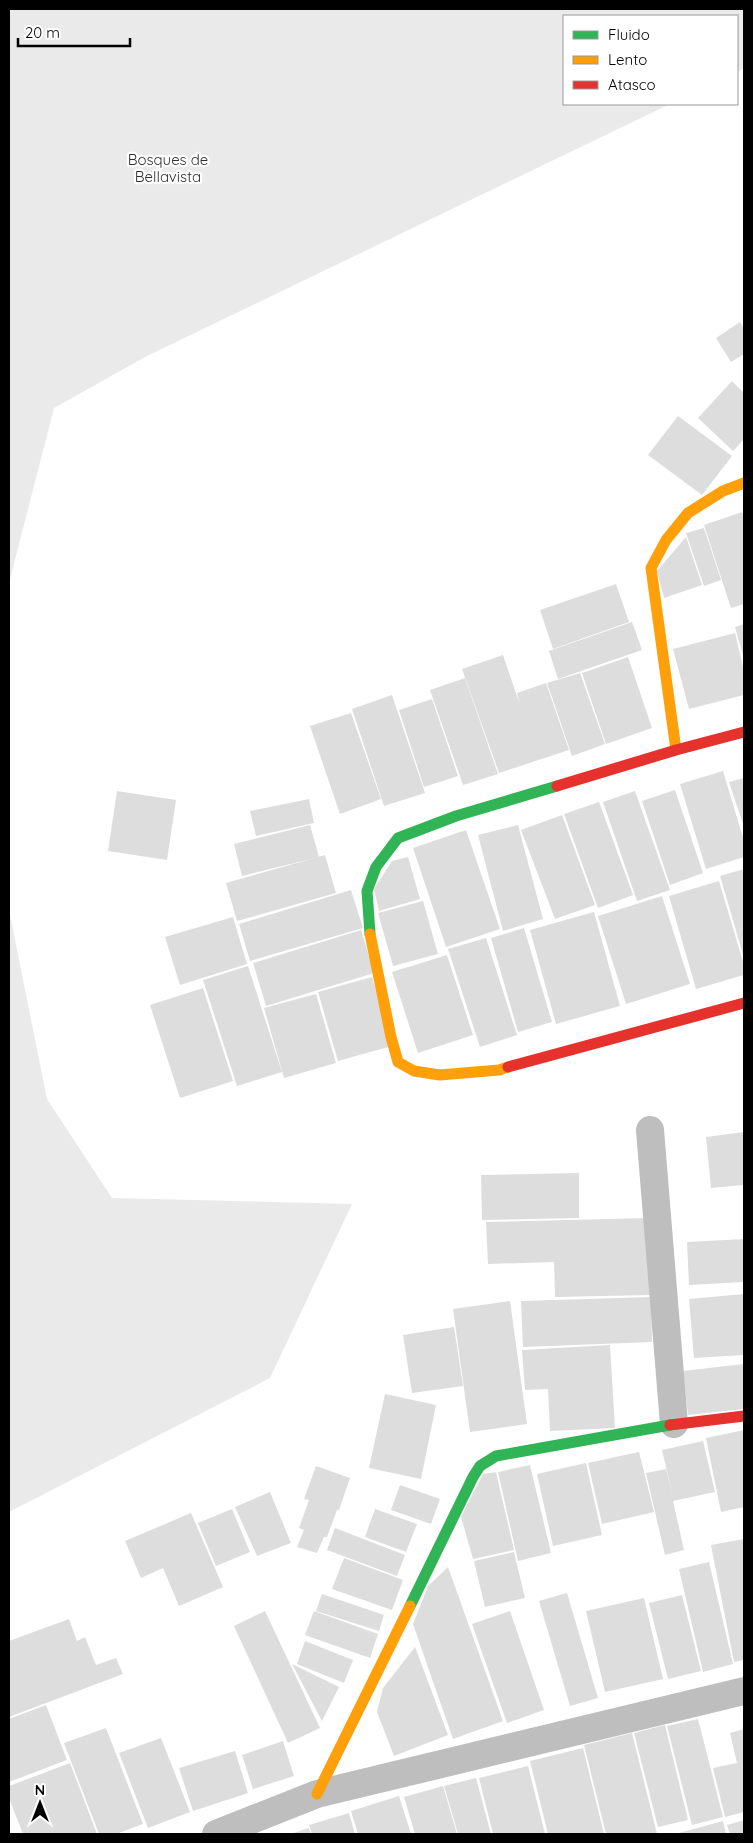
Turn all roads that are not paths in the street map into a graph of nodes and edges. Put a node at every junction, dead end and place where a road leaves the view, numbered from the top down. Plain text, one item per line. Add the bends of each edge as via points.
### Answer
1 (744, 483) edge
2 (744, 732) edge
3 (676, 750) junction
4 (744, 1003) edge
5 (650, 1130) dead end
6 (744, 1416) edge
7 (674, 1424) junction
8 (744, 1691) edge
9 (317, 1794) junction
10 (216, 1834) edge

1 - 3 street via 723,491 688,514 666,540 651,568
2 - 3 street
3 - 4 street via 456,816 398,838 376,867 367,891 369,928 398,1062 414,1071 440,1074 499,1070
5 - 7 street
6 - 7 street
7 - 9 street via 496,1456 480,1466
8 - 9 street
9 - 10 street

